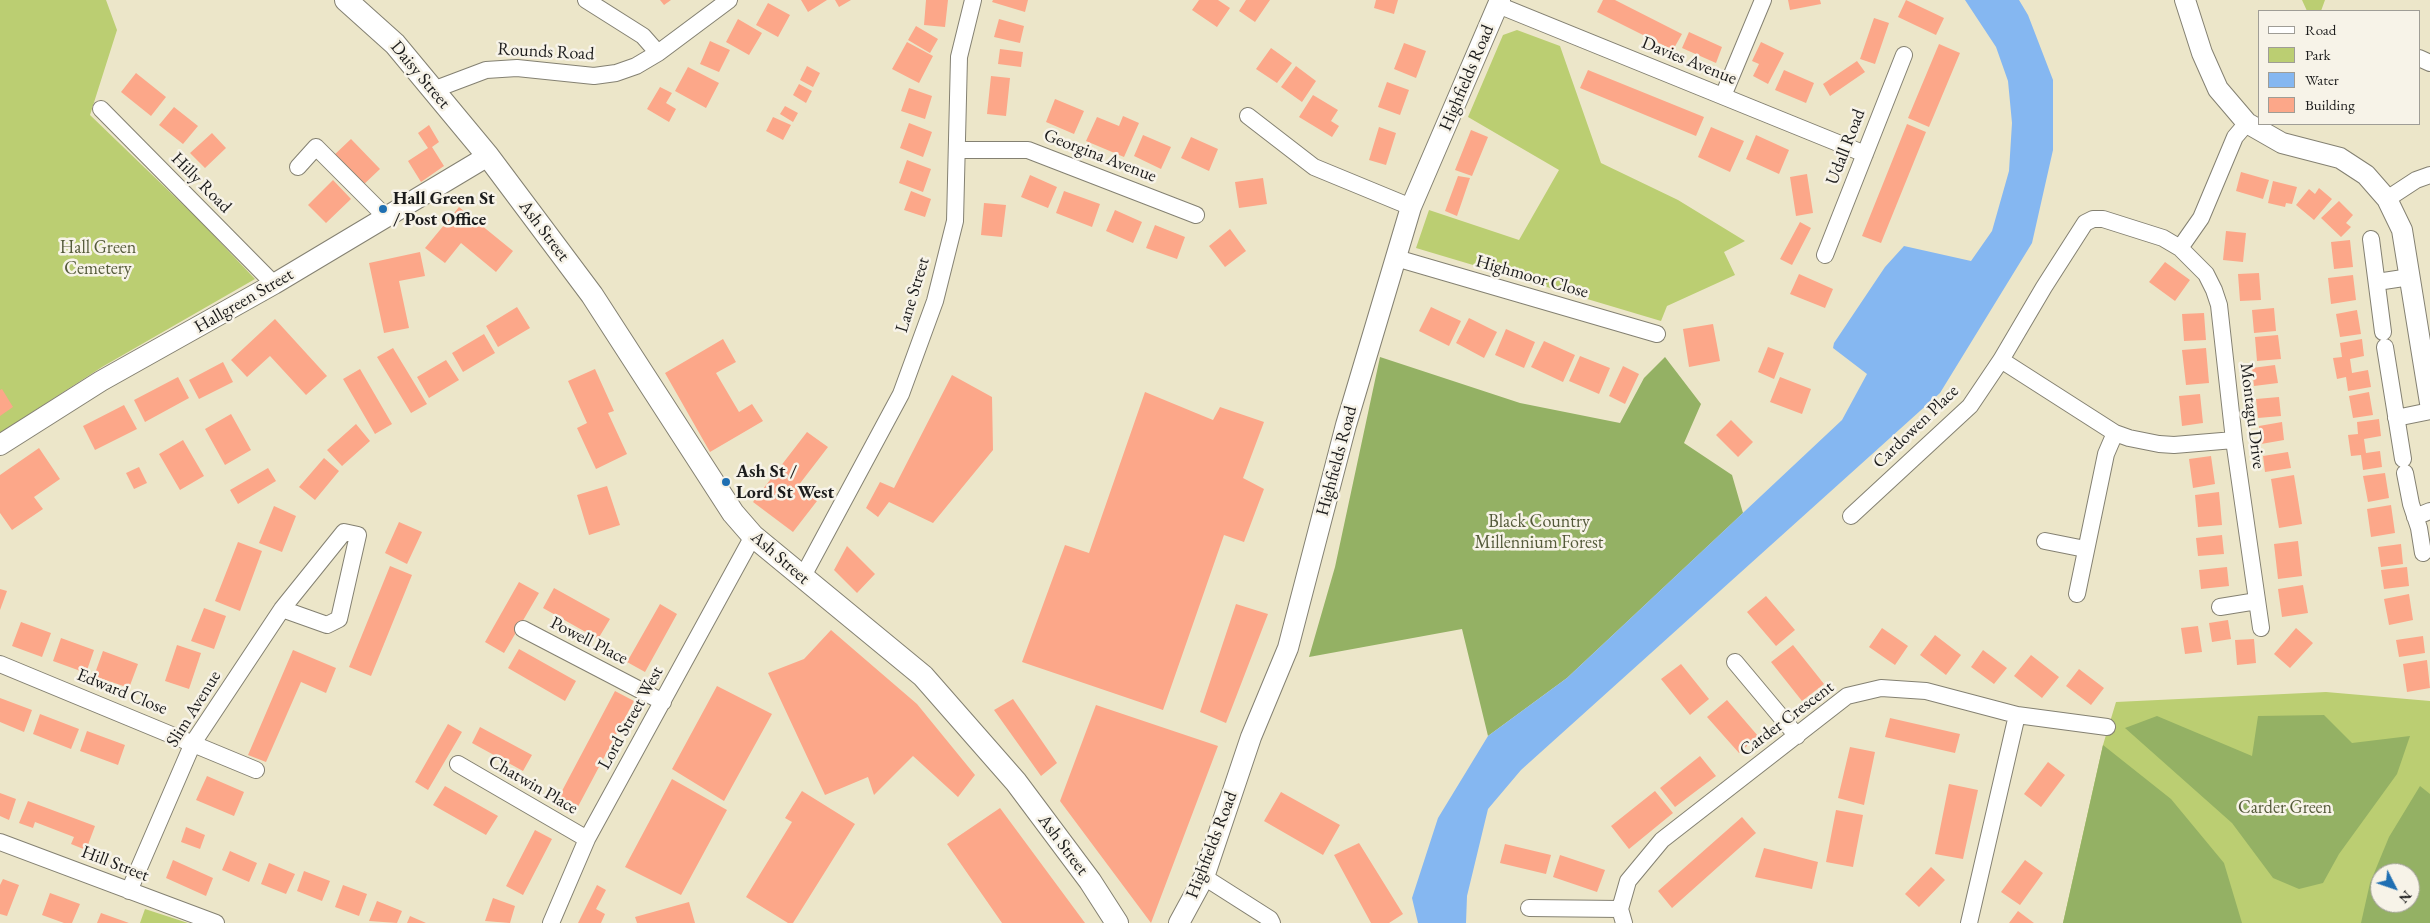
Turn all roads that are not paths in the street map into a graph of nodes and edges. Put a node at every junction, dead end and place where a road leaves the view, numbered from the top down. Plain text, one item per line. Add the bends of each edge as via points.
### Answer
1 (346, 0) edge
2 (586, 0) edge
3 (729, 0) edge
4 (973, 0) edge
5 (1763, 0) edge
6 (2185, 0) edge
7 (1499, 2) edge
8 (658, 53) junction
9 (1904, 55) dead end
10 (433, 90) junction
11 (1723, 96) junction
12 (101, 109) dead end
13 (1248, 116) dead end
14 (2247, 123) junction
15 (956, 150) junction
16 (1865, 154) junction
17 (488, 156) junction
18 (298, 167) dead end
19 (2430, 175) edge
20 (2387, 199) junction
21 (1412, 207) junction
22 (1196, 215) dead end
23 (386, 218) junction
24 (2134, 230) joint
25 (2372, 239) dead end
26 (2180, 248) junction
27 (1825, 255) dead end
28 (1396, 258) junction
29 (2410, 277) junction
30 (2377, 282) junction
31 (274, 284) junction
32 (1657, 334) dead end
33 (2001, 360) junction
34 (2430, 402) edge
35 (2396, 418) junction
36 (2115, 433) junction
37 (2234, 440) junction
38 (0, 445) edge
39 (2423, 514) edge
40 (1851, 516) dead end
41 (753, 536) junction
42 (2045, 540) dead end
43 (2085, 549) junction
44 (2423, 553) dead end
45 (802, 578) junction
46 (2077, 594) dead end
47 (2257, 601) junction
48 (2220, 607) dead end
49 (282, 609) junction
50 (2261, 628) dead end
51 (523, 629) dead end
52 (1735, 662) dead end
53 (0, 664) edge
54 (663, 702) junction
55 (2017, 715) junction
56 (2107, 727) dead end
57 (1797, 736) junction
58 (193, 743) junction
59 (458, 764) dead end
60 (256, 770) dead end
61 (587, 839) junction
62 (0, 842) edge
63 (1204, 877) junction
64 (129, 891) junction
65 (1528, 908) dead end
66 (1622, 916) edge
67 (216, 923) edge
68 (551, 923) edge
69 (1117, 923) edge
70 (1179, 923) edge
71 (1272, 923) edge
72 (1969, 923) edge

1 - 10 main road, Daisy Street via 395,44
2 - 8 street via 643,36
3 - 8 street, Rounds Road
4 - 15 street, Lane Street via 959,57
5 - 11 street
6 - 14 street via 2218,89
7 - 11 street, Davies Avenue
7 - 21 street, Highfields Road
8 - 10 street, Rounds Road via 616,73 594,76 517,68 486,70
9 - 16 street, Udall Road
10 - 17 main road, Daisy Street
11 - 16 street, Davies Avenue
12 - 31 street, Hilly Road
13 - 21 street via 1314,167
14 - 20 street via 2282,143 2340,158 2366,175
14 - 26 street via 2235,137 2204,212
15 - 22 street, Georgina Avenue via 1028,150
15 - 45 street, Lane Street via 954,221 931,310 901,394
16 - 27 street, Udall Road
17 - 23 street, Hallgreen Street
17 - 41 main road, Ash Street via 592,295 704,472 732,513
18 - 23 street via 316,147
19 - 20 street
20 - 29 street via 2402,230
21 - 28 street, Highfields Road
23 - 31 street, Hallgreen Street
24 - 26 street, Montagu Drive via 2163,238
24 - 33 street, Cardowen Place via 2103,219 2093,219 2084,224
25 - 30 street
26 - 37 street, Montagu Drive via 2206,274 2216,298
28 - 32 street, Highmoor Close
28 - 63 street, Highfields Road via 1346,425 1288,648 1251,737
29 - 30 street
29 - 34 street
30 - 35 street
31 - 38 street, Hallgreen Street via 101,381
33 - 36 street
33 - 40 street, Cardowen Place via 1966,410
34 - 35 street
35 - 39 street via 2410,504
36 - 37 street via 2143,442 2174,445
36 - 43 street via 2106,454
37 - 47 street, Montagu Drive
39 - 44 street
41 - 45 main road, Ash Street
41 - 54 street, Lord Street West
42 - 43 street
43 - 46 street
45 - 69 main road, Ash Street via 923,676 1016,782 1090,881
47 - 48 street
47 - 50 street, Montagu Drive
49 - 49 street, Slim Avenue via 344,532 358,535 339,619 327,625
49 - 58 street, Slim Avenue
51 - 54 street, Powell Place
52 - 57 street
53 - 58 street, Edward Close
54 - 61 street, Lord Street West
55 - 56 street, Carder Crescent
55 - 57 street, Carder Crescent via 1926,691 1881,688 1848,696
55 - 72 street
57 - 66 street, Carder Crescent via 1662,840 1628,882
58 - 60 street, Edward Close
58 - 64 street, Slim Avenue
59 - 61 street, Chatwin Place
61 - 68 street, Lord Street West
62 - 64 street, Hill Street
63 - 70 street, Highfields Road
63 - 71 street
64 - 67 street, Hill Street
65 - 66 street

